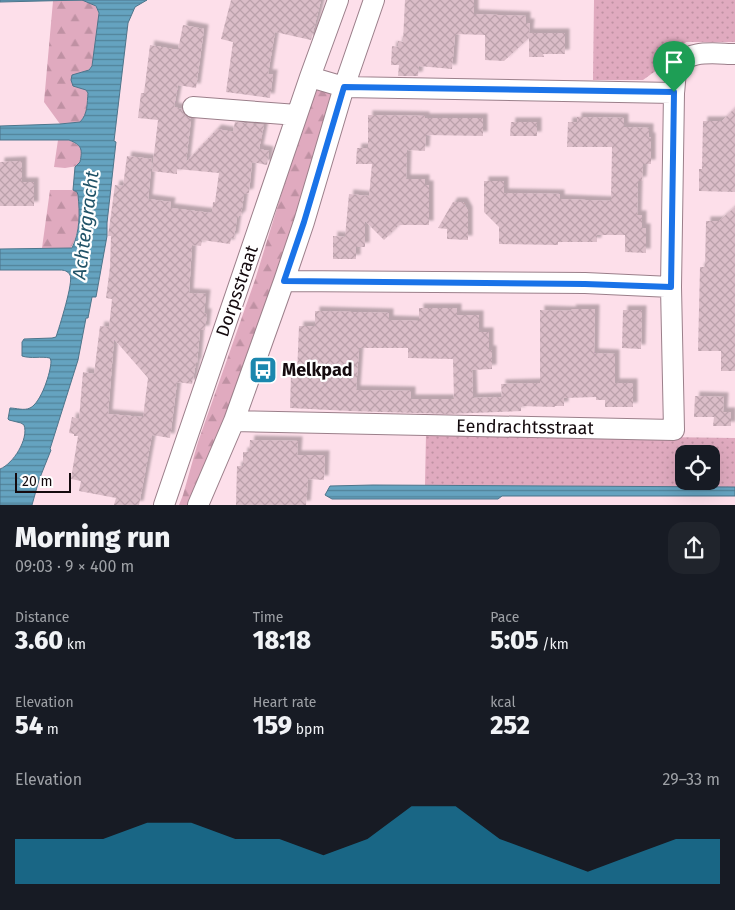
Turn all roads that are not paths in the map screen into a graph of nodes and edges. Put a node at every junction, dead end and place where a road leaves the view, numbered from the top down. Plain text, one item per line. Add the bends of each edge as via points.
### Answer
1 (338, 0) edge
2 (374, 0) edge
3 (735, 54) edge
4 (310, 77) junction
5 (344, 87) junction
6 (674, 92) junction
7 (193, 107) dead end
8 (297, 115) junction
9 (284, 281) junction
10 (671, 287) junction
11 (234, 421) junction
12 (164, 505) edge
13 (198, 505) edge

1 - 4 street, Dorpsstraat
2 - 5 street
3 - 6 street via 694,54 686,57 678,67
4 - 5 street
4 - 8 street, Dorpsstraat
5 - 6 street
5 - 9 street
6 - 10 street
7 - 8 street
8 - 12 street, Dorpsstraat
9 - 10 street
9 - 11 street
10 - 11 street, Eendrachtsstraat via 674,430
11 - 13 street

